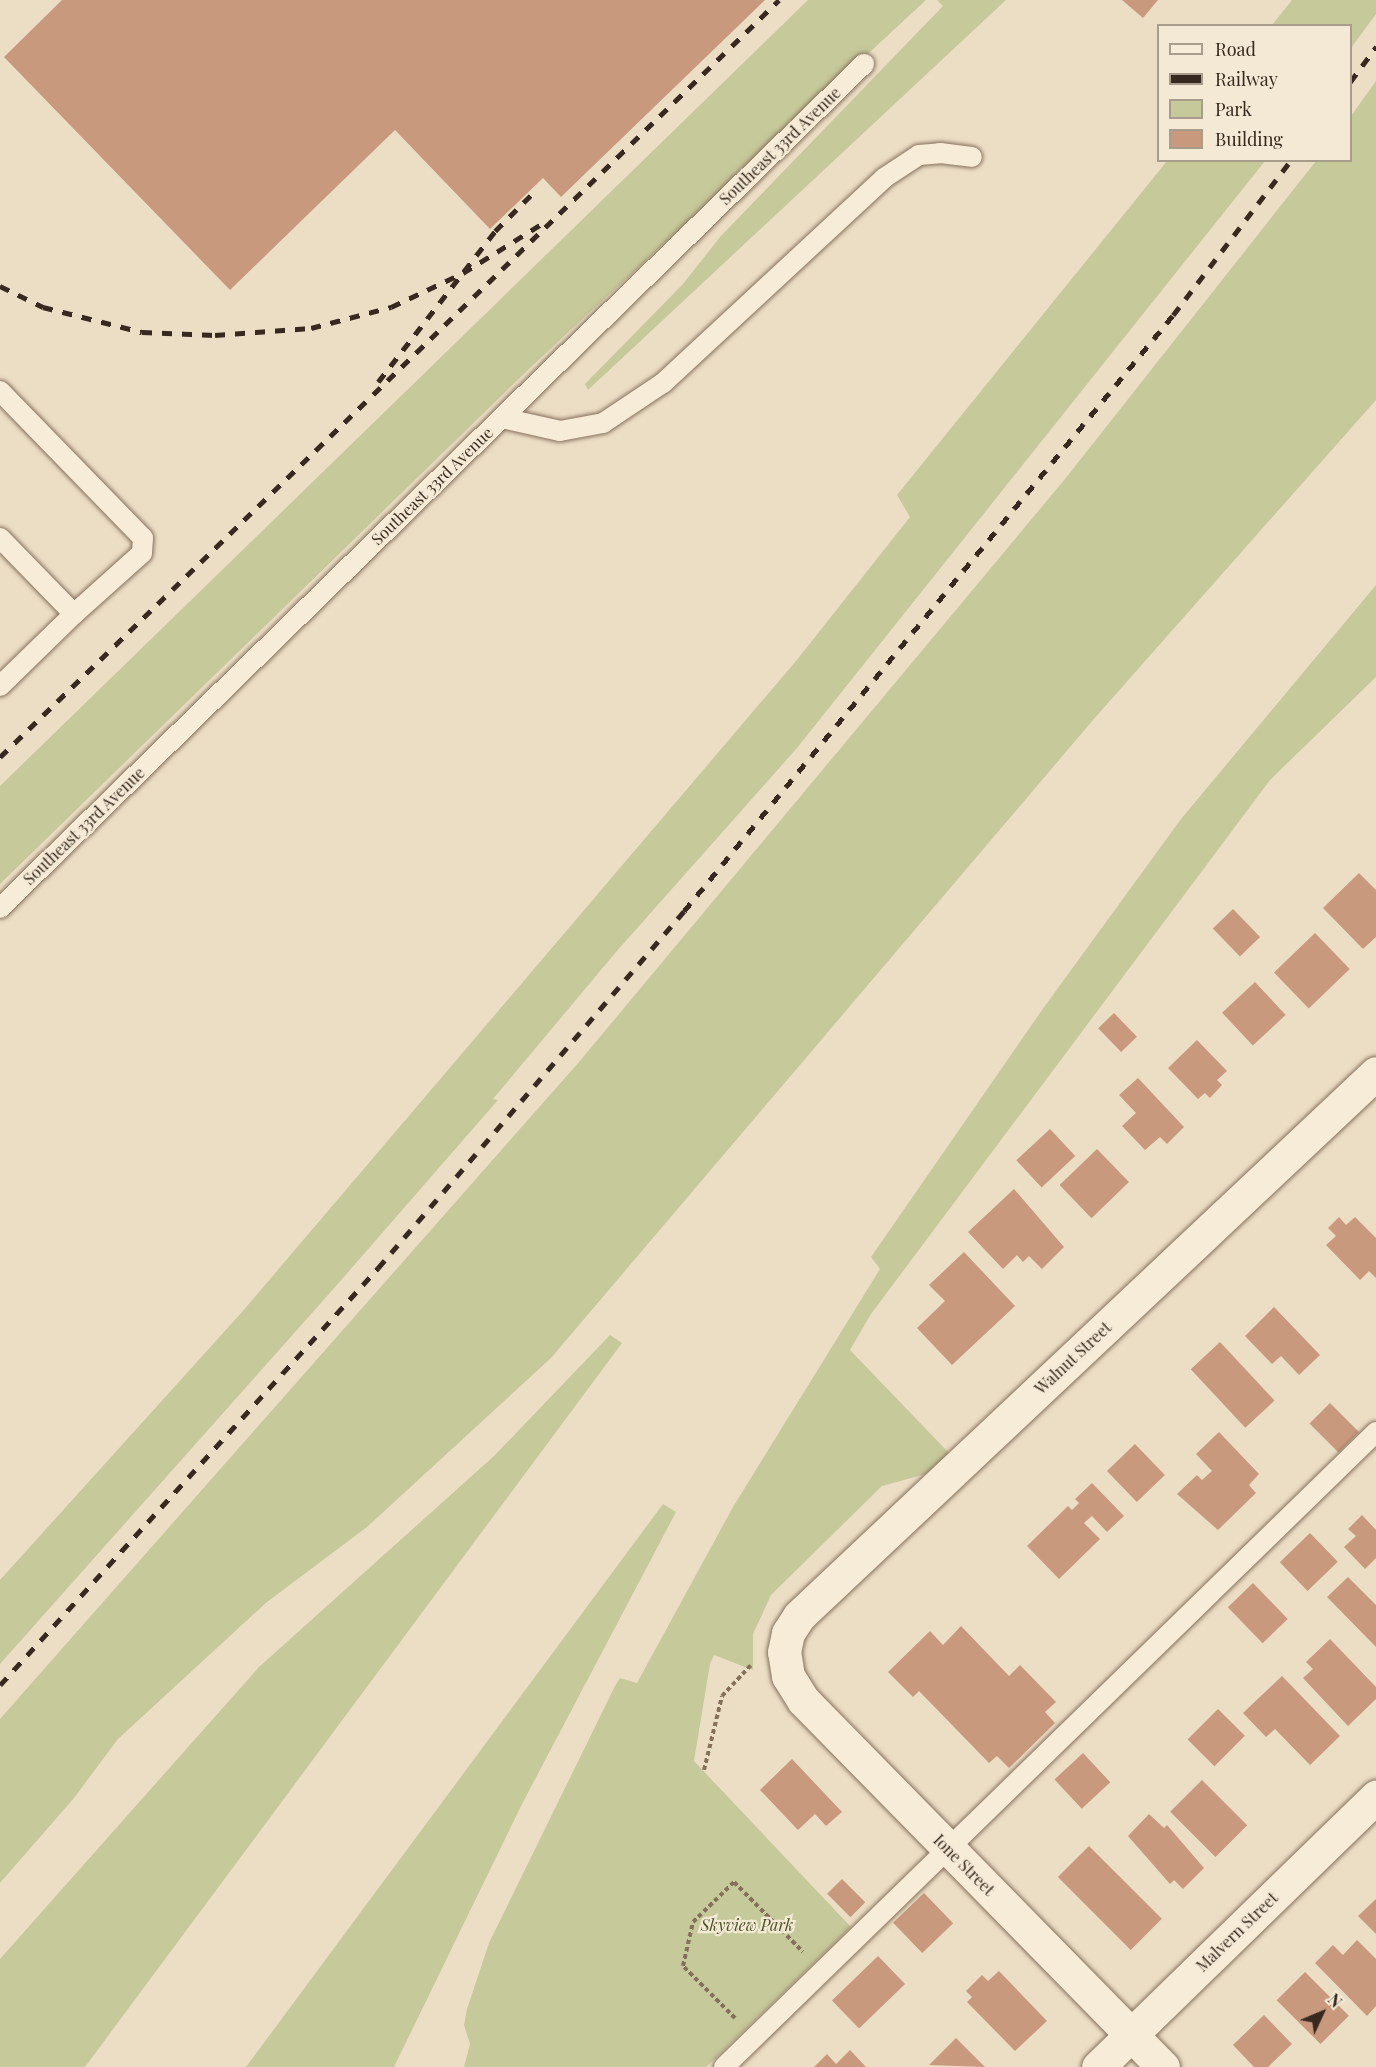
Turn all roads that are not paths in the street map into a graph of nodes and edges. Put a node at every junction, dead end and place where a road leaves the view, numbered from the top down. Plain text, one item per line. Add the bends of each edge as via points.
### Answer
1 (864, 64) dead end
2 (972, 157) dead end
3 (0, 391) edge
4 (502, 418) junction
5 (0, 538) edge
6 (74, 614) junction
7 (0, 686) edge
8 (0, 908) edge
9 (1376, 1073) edge
10 (1376, 1432) edge
11 (784, 1652) joint
12 (1376, 1797) edge
13 (949, 1850) junction
14 (1131, 2034) junction
15 (723, 2067) edge
16 (1098, 2067) edge
17 (1163, 2067) edge

1 - 4 lane, Southeast 33rd Avenue
2 - 4 lane via 919,155 884,178 663,383 603,423 560,431
3 - 6 lane via 143,538 142,553
4 - 8 lane, Southeast 33rd Avenue
5 - 6 lane
6 - 7 lane
9 - 11 street, Walnut Street via 799,1616 788,1632
10 - 13 lane
11 - 13 street, Ione Street via 788,1676 802,1700
12 - 14 street, Malvern Street
13 - 14 street, Ione Street
13 - 15 lane
14 - 16 street, Malvern Street
14 - 17 street, Ione Street

